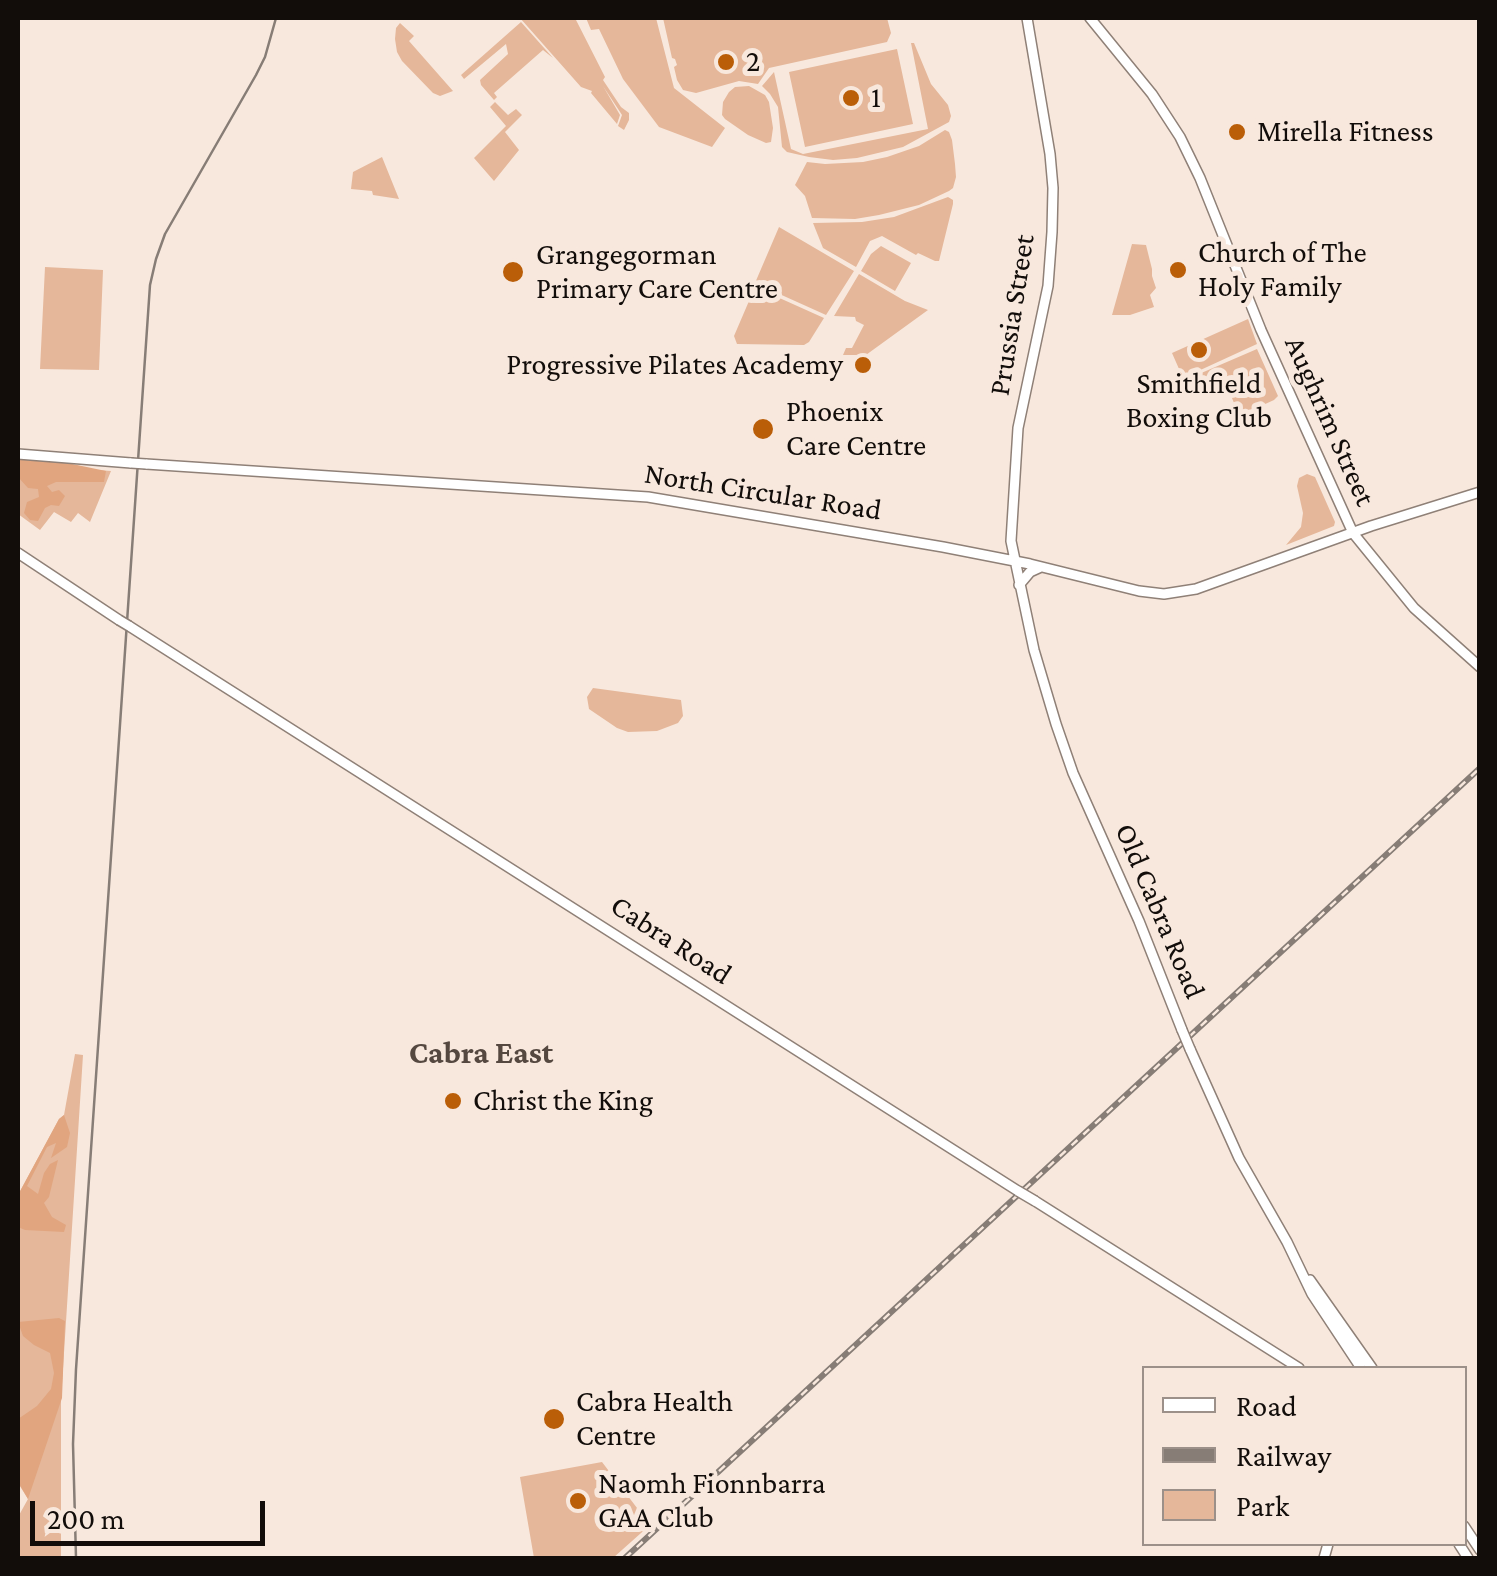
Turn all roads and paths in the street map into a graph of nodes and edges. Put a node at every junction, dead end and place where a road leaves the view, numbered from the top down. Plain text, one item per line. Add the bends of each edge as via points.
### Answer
1 (1026, 18) edge
2 (1090, 18) edge
3 (18, 454) edge
4 (1480, 492) edge
5 (1354, 533) junction
6 (18, 553) edge
7 (1014, 561) junction
8 (1041, 567) junction
9 (1019, 586) junction
10 (1480, 667) edge
11 (1300, 1266) junction
12 (1296, 1366) edge
13 (1360, 1366) edge
14 (1371, 1366) edge

1 - 7 main road, Prussia Street via 1053,188 1048,286 1018,428
2 - 5 main road, Aughrim Street via 1152,94 1189,156
3 - 7 main road, North Circular Road, bridge via 648,497
4 - 5 main road, North Circular Road
5 - 8 main road, North Circular Road via 1174,594
5 - 10 main road, Aughrim Street via 1414,608
6 - 12 main road, Cabra Road, bridge
7 - 8 main road, North Circular Road
7 - 9 main road, Old Cabra Road
8 - 9 main road
9 - 11 main road, Old Cabra Road, bridge via 1074,773 1192,1056
11 - 13 main road, Old Cabra Road
11 - 14 main road, Old Cabra Road

